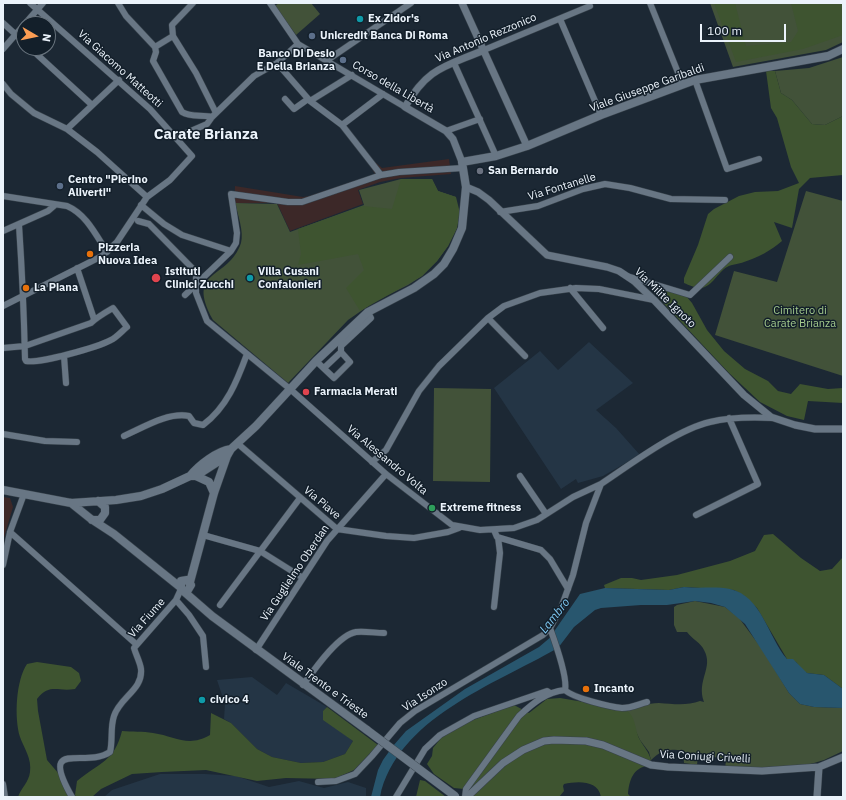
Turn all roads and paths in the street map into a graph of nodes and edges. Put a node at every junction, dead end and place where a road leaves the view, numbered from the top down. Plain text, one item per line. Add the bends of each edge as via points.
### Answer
1 (30, 3) edge
2 (43, 3) edge
3 (118, 3) edge
4 (193, 3) edge
5 (271, 3) edge
6 (411, 3) edge
7 (462, 3) edge
8 (650, 3) edge
9 (590, 6) dead end
10 (36, 9) junction
11 (560, 19) junction
12 (3, 23) edge
13 (15, 34) junction
14 (173, 36) junction
15 (298, 44) junction
16 (155, 47) junction
17 (3, 49) edge
18 (484, 50) junction
19 (843, 50) edge
20 (39, 56) edge
21 (326, 61) junction
22 (277, 63) junction
23 (454, 63) junction
24 (352, 75) junction
25 (119, 80) junction
26 (695, 80) junction
27 (3, 84) edge
28 (683, 85) junction
29 (383, 94) junction
30 (285, 99) dead end
31 (309, 100) junction
32 (92, 105) junction
33 (404, 107) junction
34 (214, 115) junction
35 (601, 115) junction
36 (480, 118) junction
37 (342, 125) junction
38 (67, 130) junction
39 (446, 131) junction
40 (176, 137) junction
41 (527, 146) junction
42 (496, 156) junction
43 (759, 159) dead end
44 (463, 165) junction
45 (381, 175) junction
46 (466, 187) junction
47 (3, 196) edge
48 (147, 197) junction
49 (725, 200) dead end
50 (55, 205) junction
51 (141, 205) junction
52 (136, 211) junction
53 (500, 212) junction
54 (138, 221) junction
55 (19, 225) junction
56 (126, 229) junction
57 (3, 232) edge
58 (231, 251) junction
59 (107, 252) junction
60 (730, 257) dead end
61 (77, 268) junction
62 (626, 275) junction
63 (196, 284) junction
64 (570, 288) junction
65 (23, 295) junction
66 (185, 295) dead end
67 (654, 300) junction
68 (3, 306) edge
69 (368, 312) junction
70 (488, 318) junction
71 (94, 319) junction
72 (603, 328) dead end
73 (25, 346) junction
74 (3, 348) edge
75 (341, 349) junction
76 (247, 354) junction
77 (64, 356) junction
78 (525, 356) dead end
79 (316, 361) junction
80 (324, 368) junction
81 (66, 383) dead end
82 (290, 389) junction
83 (729, 418) junction
84 (773, 418) junction
85 (843, 430) edge
86 (3, 434) edge
87 (124, 436) dead end
88 (77, 442) dead end
89 (232, 449) junction
90 (372, 462) junction
91 (386, 474) junction
92 (193, 476) junction
93 (520, 476) dead end
94 (601, 484) junction
95 (3, 490) edge
96 (214, 493) junction
97 (24, 494) junction
98 (300, 498) junction
99 (116, 500) junction
100 (95, 501) junction
101 (71, 503) junction
102 (105, 511) junction
103 (546, 514) junction
104 (696, 515) dead end
105 (89, 517) junction
106 (459, 528) junction
107 (337, 529) junction
108 (494, 530) junction
109 (10, 532) junction
110 (114, 534) junction
111 (203, 535) junction
112 (498, 537) junction
113 (260, 551) junction
114 (3, 565) edge
115 (303, 578) junction
116 (185, 585) junction
117 (568, 589) junction
118 (176, 600) junction
119 (220, 605) dead end
120 (494, 607) dead end
121 (551, 631) junction
122 (384, 633) dead end
123 (136, 644) junction
124 (256, 650) junction
125 (206, 667) dead end
126 (303, 685) junction
127 (565, 690) junction
128 (550, 693) junction
129 (647, 702) dead end
130 (843, 757) edge
131 (819, 767) junction
132 (318, 782) dead end
133 (3, 784) edge
134 (6, 797) edge
135 (72, 797) edge
136 (396, 797) edge
137 (456, 797) edge
138 (466, 797) edge
139 (817, 797) edge

1 - 10 street, Via Giacomo Matteotti
2 - 10 street
3 - 16 street via 126,16
4 - 14 street via 172,25
5 - 15 street
6 - 21 street
7 - 18 street
8 - 28 street
9 - 11 street, Via Antonio Rezzonico
10 - 13 street
10 - 25 street, Via Giacomo Matteotti
11 - 18 street, Via Antonio Rezzonico
11 - 35 street
12 - 13 street
13 - 17 street
14 - 16 street
14 - 34 street via 196,73
15 - 21 street, Corso della Libertà
15 - 22 street
16 - 34 street via 153,61 182,112 188,116
18 - 23 street, Via Antonio Rezzonico
18 - 41 street
19 - 26 main road, Viale Giuseppe Garibaldi via 828,56
20 - 32 street
21 - 24 street, Corso della Libertà
22 - 31 street
22 - 34 street via 254,76
23 - 33 street, Via Antonio Rezzonico via 426,77
23 - 36 street
24 - 29 street, Corso della Libertà
24 - 31 street
25 - 32 street
25 - 40 street, Via Giacomo Matteotti
26 - 28 main road, Viale Giuseppe Garibaldi
26 - 43 street via 727,168
27 - 38 street via 34,113
28 - 35 main road, Viale Giuseppe Garibaldi
29 - 33 street, Corso della Libertà
29 - 37 street
30 - 31 street via 294,108
31 - 37 street
32 - 38 street
33 - 39 street, Corso della Libertà
34 - 40 street via 207,124
35 - 41 main road, Viale Giuseppe Garibaldi
36 - 39 street
36 - 42 street
37 - 45 street
38 - 48 street via 97,152
39 - 44 street, Corso della Libertà via 453,139
40 - 48 street, Via Giacomo Matteotti via 192,156 170,180
41 - 42 main road, Viale Giuseppe Garibaldi
42 - 44 main road, Viale Giuseppe Garibaldi
44 - 45 street
44 - 46 main road
45 - 58 street via 302,202 231,194 237,233 236,243
46 - 53 street, Via Milite Ignoto via 483,195
46 - 69 main road via 462,228 444,264 414,288
47 - 50 street
48 - 51 street
49 - 53 street, Via Fontanelle via 671,199 605,184 583,189 538,206
50 - 55 street
50 - 59 street via 67,206 80,214
51 - 52 street
51 - 58 street via 182,235
52 - 54 street
52 - 56 street
53 - 62 street, Via Milite Ignoto via 547,255 607,267
54 - 56 street
54 - 63 street, Via Alessandro Volta via 149,224 196,272
55 - 57 street
55 - 65 street
56 - 59 street
58 - 63 street
59 - 61 street
60 - 62 street via 690,295
61 - 65 street
61 - 71 street
62 - 67 street, Via Milite Ignoto
63 - 66 street
63 - 76 street, Via Alessandro Volta via 196,293 207,321
64 - 67 street via 599,289
64 - 70 street via 524,298 504,306
64 - 72 street
65 - 68 street
65 - 73 street
67 - 84 street, Via Milite Ignoto via 744,395
69 - 75 street via 371,318
69 - 79 main road
70 - 78 street
70 - 90 street via 431,376 419,391 386,450
71 - 73 street via 91,323
71 - 77 street via 113,308 127,327 111,340
73 - 74 street
73 - 77 street via 25,359 28,362
75 - 80 street
75 - 80 street via 350,362 334,378
76 - 82 street, Via Alessandro Volta
76 - 87 street via 235,388 214,416 203,425 194,423 190,416 181,415
77 - 81 street
79 - 80 street
79 - 82 main road
82 - 89 main road
82 - 90 street, Via Alessandro Volta
83 - 84 street, Via Alessandro Volta
83 - 94 street, Via Alessandro Volta via 694,426
83 - 104 street via 758,484
84 - 85 street, Via Milite Ignoto via 815,430
86 - 88 street via 45,441
89 - 92 main road
89 - 96 main road
89 - 98 street, Via Piave
90 - 91 street, Via Alessandro Volta
91 - 106 street, Via Alessandro Volta via 442,519
91 - 107 street, Via Guglielmo Oberdan
92 - 96 main road via 210,482
92 - 99 main road via 141,496
93 - 103 street
94 - 103 street, Via Alessandro Volta
94 - 117 street via 586,522
95 - 97 main road
96 - 111 main road
97 - 101 main road
97 - 109 street
98 - 107 street, Via Piave
98 - 113 street
99 - 100 main road
99 - 102 main road
100 - 101 main road
100 - 102 main road via 103,504
100 - 105 main road via 86,509
101 - 105 main road
102 - 105 main road via 100,520
102 - 110 main road
103 - 108 street, Via Alessandro Volta via 526,525
105 - 110 main road
106 - 107 street, Via Piave via 414,538
106 - 108 street, Via Alessandro Volta
107 - 115 street, Via Guglielmo Oberdan
108 - 112 street
109 - 114 street
109 - 123 street
110 - 116 main road via 164,573
111 - 113 street
111 - 116 main road via 194,569
112 - 117 street via 541,550 550,559
112 - 120 street via 500,553
113 - 115 street
113 - 119 street
115 - 124 street, Via Guglielmo Oberdan
116 - 118 street, Via Fiume
116 - 124 main road, Viale Trento e Trieste via 212,616
117 - 121 street
118 - 123 street, Via Fiume
118 - 125 street via 203,636
121 - 127 street via 565,680
121 - 132 street, Via Isonzo via 415,711 400,723 355,774
122 - 126 street via 355,632 330,650
123 - 135 street, Via Fiume via 134,648 141,668 139,682 118,708 113,723 110,752 103,757 70,758 63,760 59,766 59,774
124 - 126 main road, Viale Trento e Trieste
126 - 137 main road, Viale Trento e Trieste, bridge via 368,730
127 - 128 street
127 - 129 street via 596,702 623,708
128 - 136 street via 547,691 474,716 440,735 425,749
128 - 138 street via 519,716 466,789
130 - 131 street, Via Coniugi Crivelli
131 - 138 street, Via Coniugi Crivelli via 762,772 668,768 651,765 603,745 586,741 554,740 544,741 523,750 503,763
131 - 139 street
133 - 134 street

